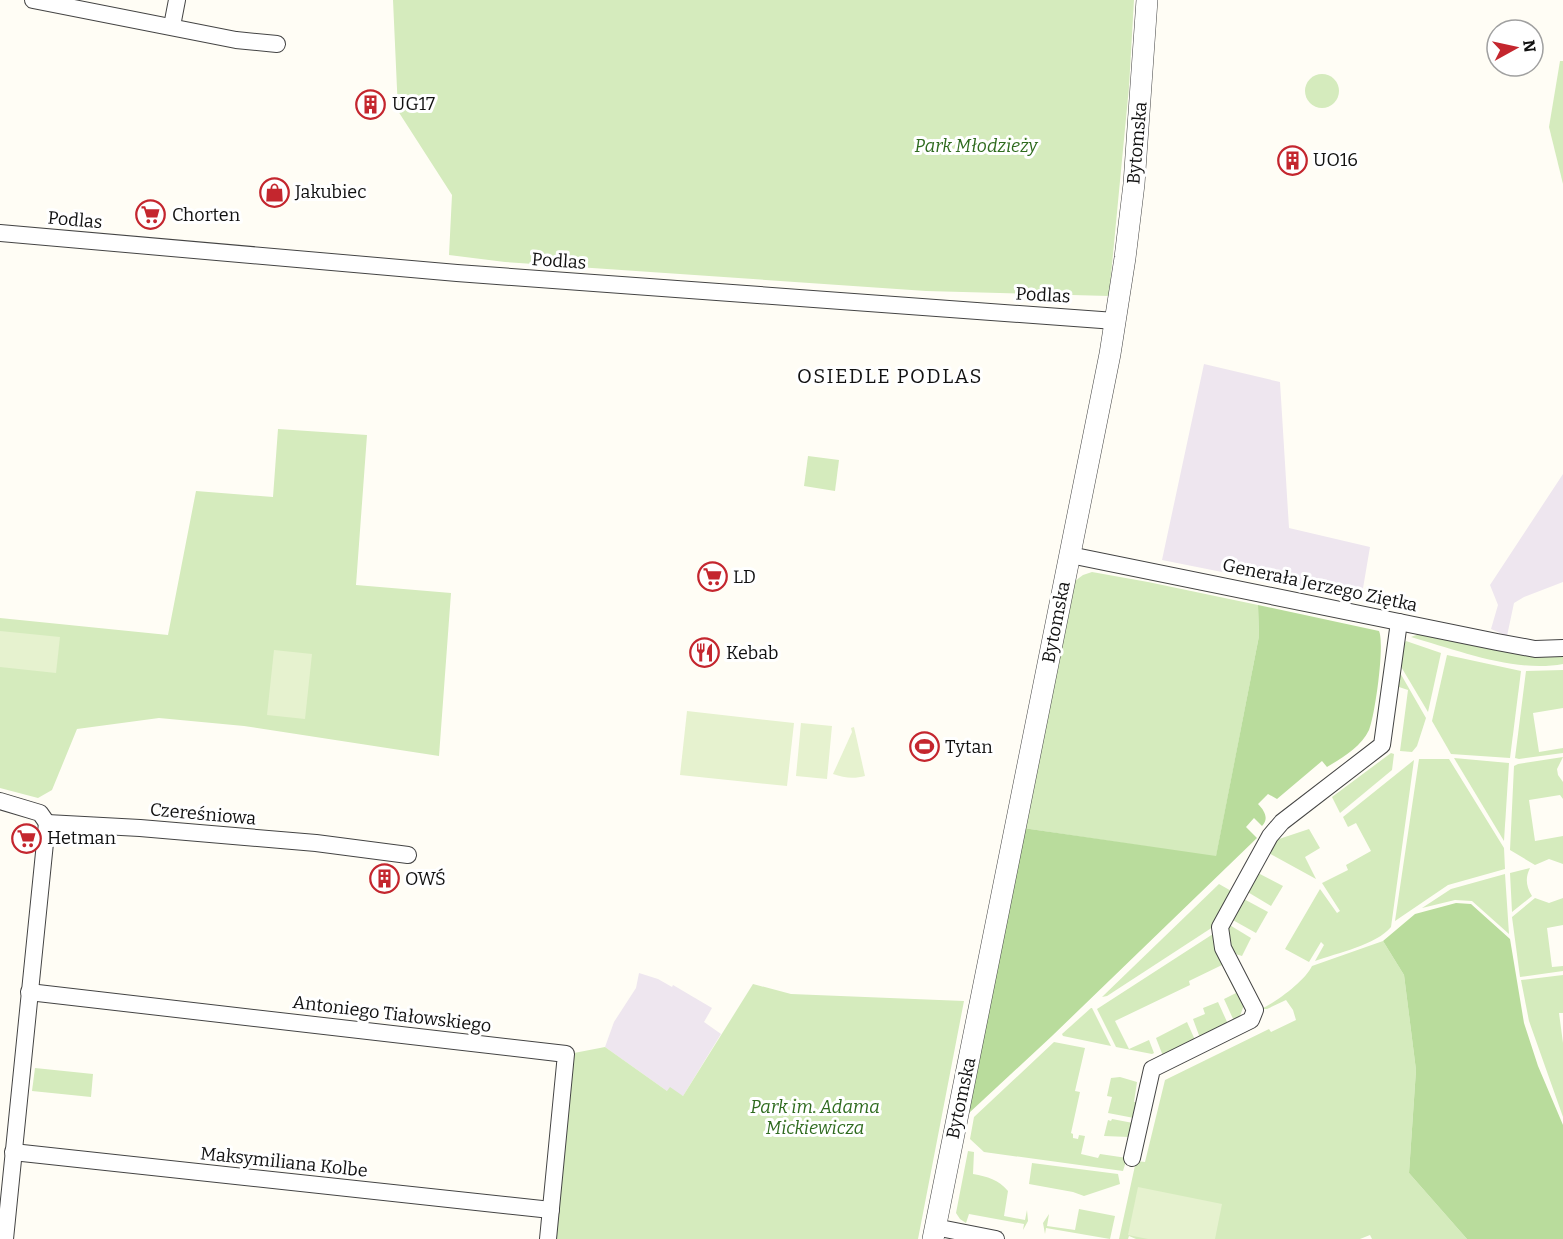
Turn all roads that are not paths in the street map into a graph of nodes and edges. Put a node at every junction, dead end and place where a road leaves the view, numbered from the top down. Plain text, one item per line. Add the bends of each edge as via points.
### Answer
1 (33, 0) edge
2 (177, 0) edge
3 (1147, 0) edge
4 (172, 27) junction
5 (277, 44) dead end
6 (0, 233) edge
7 (1115, 321) junction
8 (1070, 555) junction
9 (1399, 621) junction
10 (1563, 648) edge
11 (0, 801) edge
12 (47, 823) junction
13 (408, 855) dead end
14 (28, 992) junction
15 (13, 1152) junction
16 (1132, 1158) dead end
17 (551, 1210) junction
18 (4, 1211) edge
19 (934, 1233) edge
20 (5, 1239) edge
21 (548, 1239) edge
22 (996, 1239) edge

1 - 4 street
2 - 4 street
3 - 7 street, Bytomska via 1132,194
4 - 5 street
6 - 7 street, Podlas via 491,275
7 - 8 street, Bytomska
8 - 9 street, Generała Jerzego Ziętka
8 - 19 street, Bytomska
9 - 10 street, Generała Jerzego Ziętka via 1535,649
9 - 16 street via 1382,745 1282,822 1270,836 1220,927 1223,948 1255,1010 1251,1020 1152,1069
11 - 12 street, Czereśniowa via 40,813
12 - 13 street, Czereśniowa via 316,843
12 - 14 street
14 - 15 street
14 - 17 street, Antoniego Tiałowskiego via 566,1054
15 - 17 street, Maksymiliana Kolbe
15 - 18 street
17 - 21 street, Antoniego Tiałowskiego
18 - 20 street
19 - 22 street

